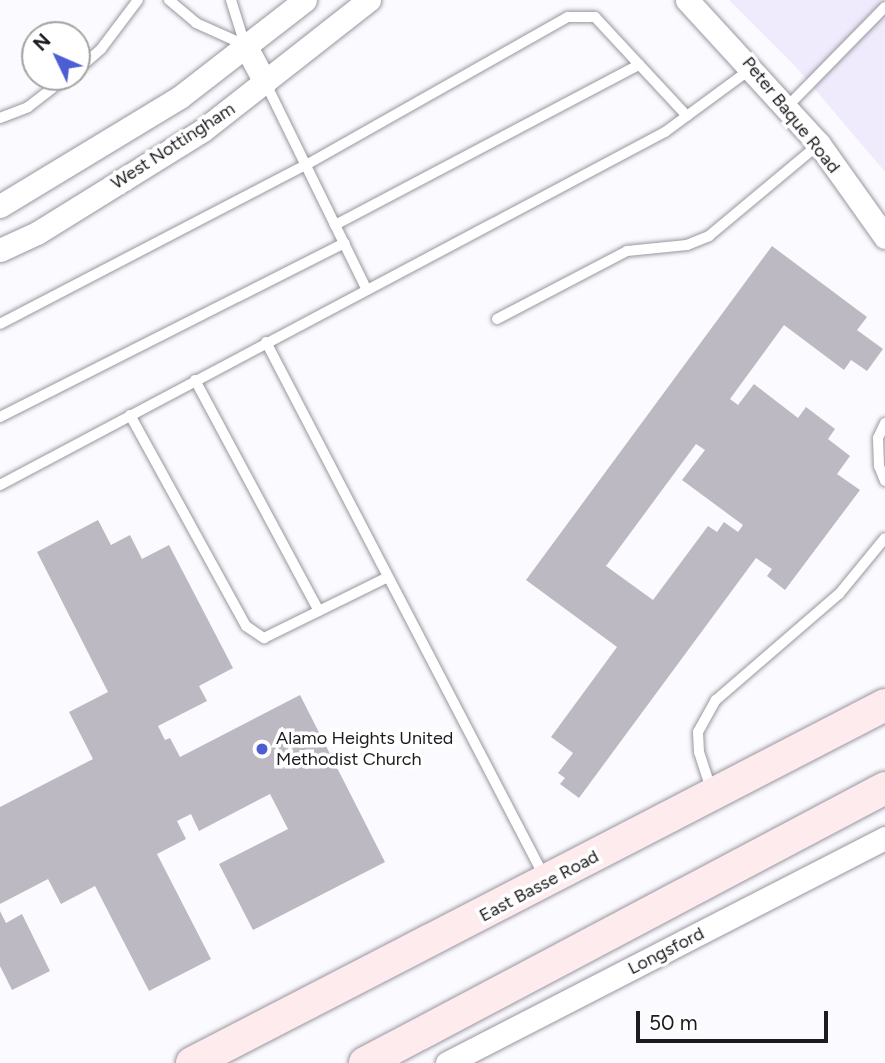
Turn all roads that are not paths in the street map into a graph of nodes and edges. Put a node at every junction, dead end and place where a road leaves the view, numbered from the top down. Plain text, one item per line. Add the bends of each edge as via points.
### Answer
1 (138, 0) edge
2 (169, 0) edge
3 (232, 0) edge
4 (305, 0) edge
5 (369, 0) edge
6 (687, 0) edge
7 (885, 7) edge
8 (245, 45) junction
9 (91, 58) edge
10 (639, 65) junction
11 (752, 68) junction
12 (265, 82) junction
13 (49, 91) edge
14 (786, 108) junction
15 (687, 116) junction
16 (0, 118) edge
17 (819, 145) junction
18 (306, 165) junction
19 (0, 206) edge
20 (335, 225) junction
21 (885, 237) edge
22 (344, 243) junction
23 (0, 250) edge
24 (366, 288) junction
25 (497, 319) dead end
26 (0, 324) edge
27 (266, 342) junction
28 (195, 380) junction
29 (130, 415) junction
30 (0, 417) edge
31 (885, 423) edge
32 (885, 481) edge
33 (0, 485) edge
34 (885, 538) edge
35 (388, 577) junction
36 (319, 611) junction
37 (885, 705) edge
38 (885, 788) edge
39 (713, 795) junction
40 (885, 838) edge
41 (547, 882) junction
42 (400, 1055) edge
43 (192, 1063) edge
44 (365, 1063) edge
45 (447, 1063) edge

1 - 9 lane
2 - 8 lane via 196,23
3 - 8 lane
4 - 8 street
5 - 12 street, West Nottingham
6 - 11 street, Peter Baque Road
7 - 14 lane
8 - 12 street
8 - 19 street via 180,97
10 - 15 lane
10 - 18 lane via 595,17 568,17
10 - 20 lane
11 - 14 street, Peter Baque Road
11 - 15 lane
12 - 18 lane
12 - 23 street, West Nottingham via 203,131 37,233
13 - 16 lane via 28,107
14 - 17 street, Peter Baque Road
15 - 24 lane via 665,132
17 - 21 street, Peter Baque Road
17 - 25 lane via 709,236 687,245 627,251
18 - 20 lane
18 - 26 lane
20 - 22 lane
22 - 24 lane
22 - 30 lane
24 - 27 lane
27 - 28 lane
27 - 35 lane
28 - 29 lane
28 - 36 lane
29 - 33 lane
29 - 36 lane via 246,626 264,638
31 - 32 lane via 878,438 879,466
34 - 39 lane via 839,594 716,700 698,732 701,761
35 - 36 lane
35 - 41 lane
37 - 39 main road, East Basse Road
38 - 42 main road
39 - 41 main road, East Basse Road
40 - 45 street, Longsford
41 - 43 main road, East Basse Road
42 - 44 main road

